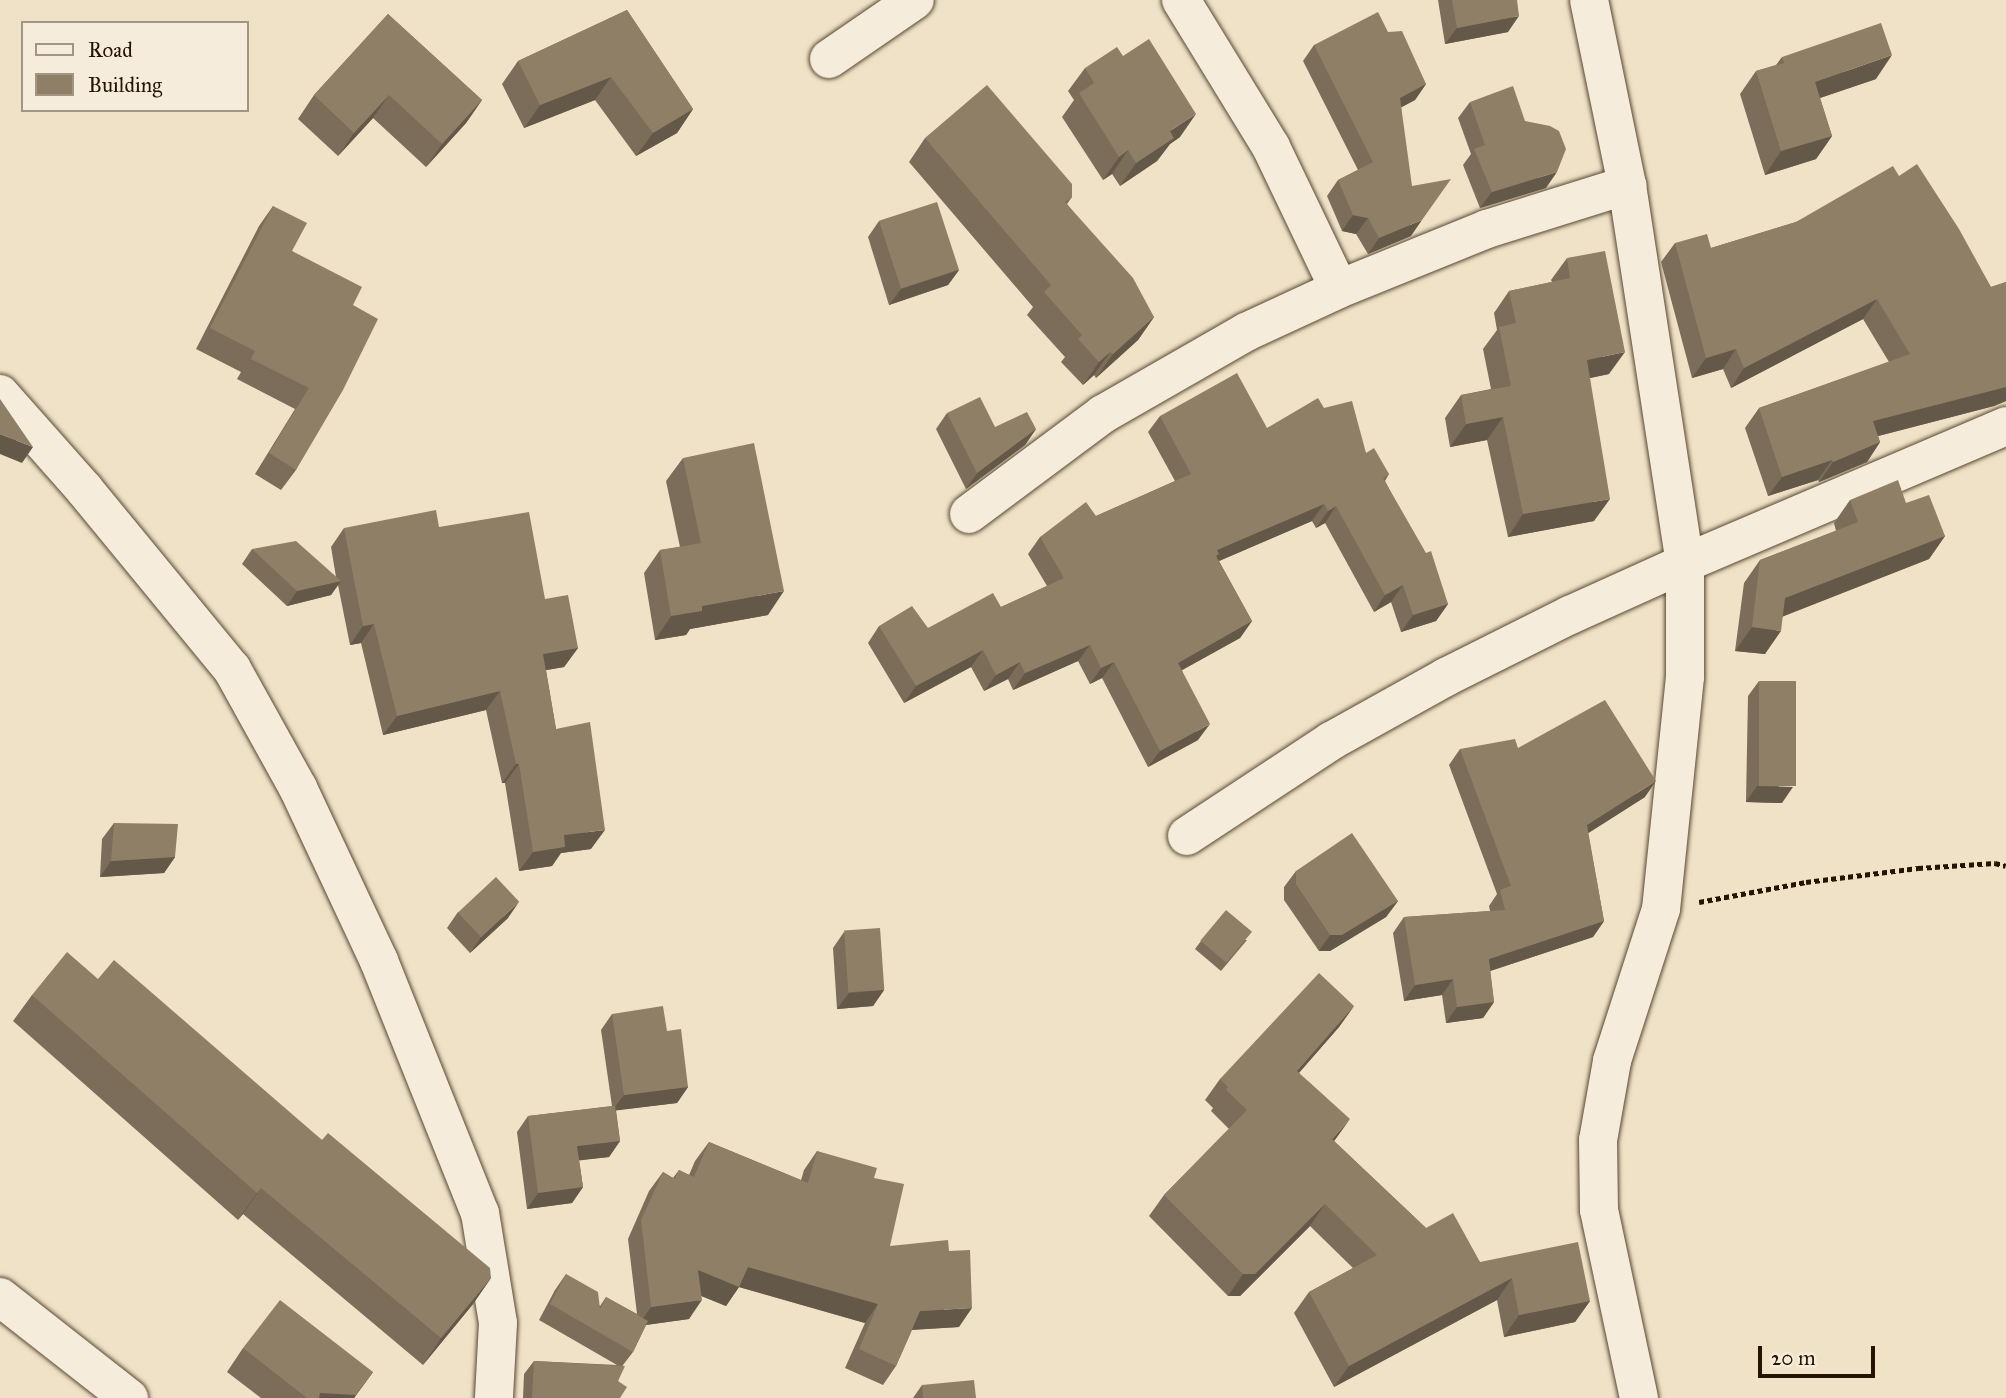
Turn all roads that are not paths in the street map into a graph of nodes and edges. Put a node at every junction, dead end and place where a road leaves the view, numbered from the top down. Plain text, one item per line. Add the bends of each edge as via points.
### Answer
1 (915, 0) edge
2 (1181, 0) edge
3 (1589, 0) edge
4 (829, 59) dead end
5 (1627, 185) junction
6 (1339, 289) junction
7 (0, 394) edge
8 (2006, 426) edge
9 (969, 514) dead end
10 (1685, 563) junction
11 (1187, 836) dead end
12 (0, 1297) edge
13 (129, 1398) edge
14 (494, 1398) edge
15 (1639, 1398) edge

1 - 4 street
2 - 6 street via 1271,147
3 - 5 street
5 - 6 street via 1487,229
5 - 10 street
6 - 9 street via 1246,332 1103,414
7 - 14 street via 85,489 232,669 298,788 379,961 480,1213 498,1323
8 - 10 street
10 - 11 street via 1435,683 1331,741
10 - 15 street via 1685,677 1661,909 1612,1061 1598,1140 1599,1210
12 - 13 street

